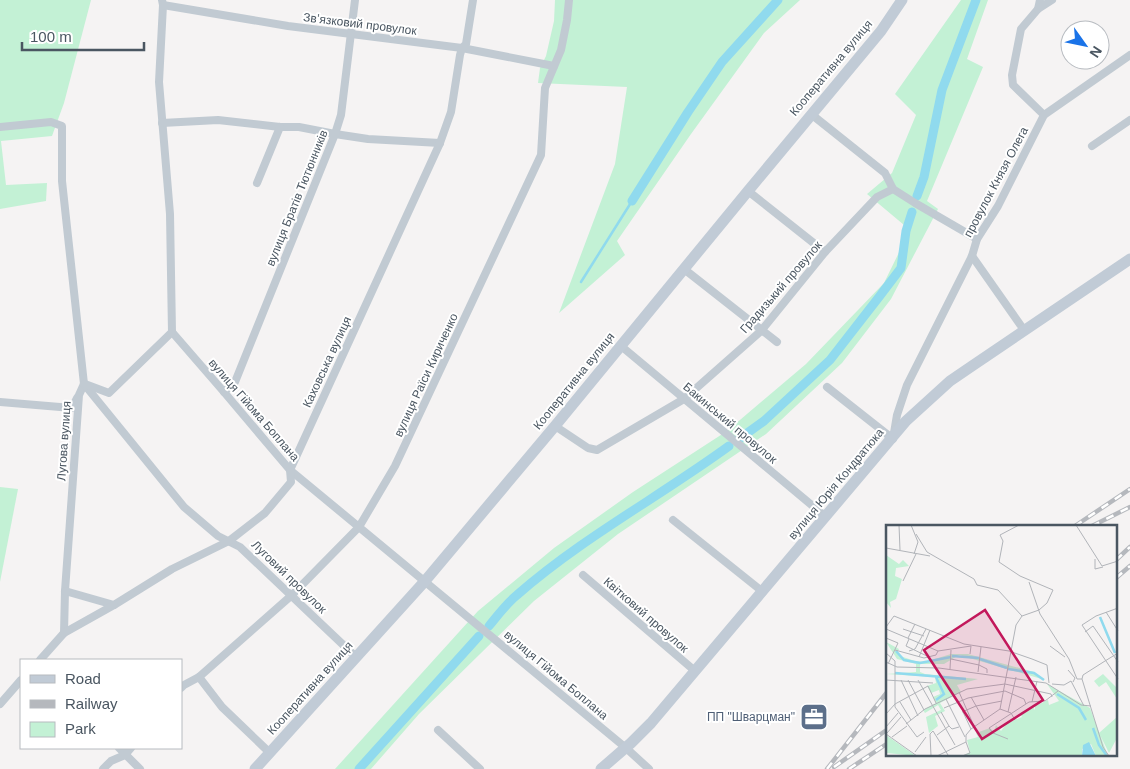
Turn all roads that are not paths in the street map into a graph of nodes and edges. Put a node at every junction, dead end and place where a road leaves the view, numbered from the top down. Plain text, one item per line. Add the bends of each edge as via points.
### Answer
1 (355, 0) edge
2 (473, 0) edge
3 (569, 0) edge
4 (902, 0) edge
5 (1040, 0) edge
6 (1052, 0) edge
7 (162, 2) edge
8 (1038, 9) junction
9 (351, 34) junction
10 (462, 48) junction
11 (1130, 55) edge
12 (554, 66) junction
13 (812, 114) junction
14 (1044, 115) junction
15 (1130, 120) edge
16 (162, 123) junction
17 (0, 127) edge
18 (280, 127) junction
19 (335, 134) junction
20 (440, 143) junction
21 (1092, 146) dead end
22 (257, 183) dead end
23 (893, 189) junction
24 (748, 191) junction
25 (977, 240) junction
26 (825, 252) junction
27 (972, 256) junction
28 (1130, 259) edge
29 (684, 269) junction
30 (1024, 330) junction
31 (761, 331) junction
32 (172, 332) junction
33 (777, 342) dead end
34 (621, 346) junction
35 (84, 384) junction
36 (827, 387) dead end
37 (224, 392) junction
38 (684, 399) junction
39 (0, 402) edge
40 (555, 426) junction
41 (893, 438) junction
42 (290, 470) junction
43 (826, 517) junction
44 (673, 520) dead end
45 (359, 527) junction
46 (229, 541) junction
47 (583, 575) dead end
48 (425, 581) junction
49 (65, 591) junction
50 (763, 592) junction
51 (292, 595) junction
52 (114, 605) junction
53 (64, 632) junction
54 (356, 657) junction
55 (42, 659) edge
56 (695, 671) junction
57 (199, 677) junction
58 (20, 681) edge
59 (182, 687) edge
60 (0, 704) edge
61 (438, 730) dead end
62 (626, 748) junction
63 (120, 749) edge
64 (130, 749) edge
65 (270, 753) junction
66 (125, 755) junction
67 (103, 769) edge
68 (140, 769) edge
69 (255, 769) edge
70 (480, 769) edge
71 (601, 769) edge
72 (649, 769) edge

1 - 9 street, вулиця Братів Тютюнників
2 - 10 street, Каховська вулиця via 466,44
3 - 12 street, вулиця Раїси Кириченко via 562,43
4 - 13 street, Кооперативна вулиця via 881,31
5 - 8 street
6 - 8 street
7 - 9 street, Звʼязковий провулок via 288,26
7 - 16 street via 159,82
8 - 14 street via 1021,28 1012,75 1013,85
9 - 10 street, Звʼязковий провулок
9 - 19 street, вулиця Братів Тютюнників via 341,115
10 - 12 street, Звʼязковий провулок
10 - 20 street, Каховська вулиця via 451,112
11 - 14 street, провулок Князя Олега
12 - 45 street, вулиця Раїси Кириченко via 545,88 541,154 395,466
13 - 23 street via 885,173
13 - 24 street, Кооперативна вулиця
14 - 25 street, провулок Князя Олега
15 - 21 street
16 - 18 street via 218,120
16 - 32 street via 170,214
17 - 35 street, Лугова вулиця via 51,122 62,126 62,181
18 - 19 street
18 - 22 street
19 - 20 street
19 - 37 street, вулиця Братів Тютюнників via 234,382
20 - 42 street, Каховська вулиця
23 - 25 street
23 - 26 street, Градизький провулок via 877,197
24 - 26 street
24 - 29 street, Кооперативна вулиця
25 - 27 street, провулок Князя Олега
26 - 31 street, Градизький провулок
27 - 30 street
27 - 41 street, провулок Князя Олега via 907,385
28 - 30 street, вулиця Юрія Кондратюка
29 - 31 street
29 - 34 street, Кооперативна вулиця
30 - 41 street, вулиця Юрія Кондратюка via 950,381 906,421
31 - 33 street
31 - 38 street, Градизький провулок
32 - 35 street via 109,393
32 - 37 street, вулиця Гійома Боплана
34 - 38 street, Бакинський провулок
34 - 40 street, Кооперативна вулиця
35 - 39 street via 72,408
35 - 46 street, Луговий провулок via 184,507 218,536
35 - 49 street, Лугова вулиця via 79,395
36 - 41 street
37 - 42 street, вулиця Гійома Боплана
38 - 40 street, Градизький провулок via 597,450 588,448
38 - 43 street, Бакинський провулок
40 - 48 street, Кооперативна вулиця
41 - 43 street, вулиця Юрія Кондратюка
42 - 45 street, вулиця Гійома Боплана
42 - 46 street, Каховська вулиця via 291,482 265,514
43 - 50 street, вулиця Юрія Кондратюка
44 - 50 street
45 - 48 street, вулиця Гійома Боплана
45 - 51 street, вулиця Раїси Кириченко
46 - 51 street, Луговий провулок via 240,547
46 - 52 street, Каховська вулиця via 172,568
47 - 56 street, Квітковий провулок
48 - 54 street, Кооперативна вулиця
48 - 62 street, вулиця Гійома Боплана
49 - 52 street
49 - 53 street, Лугова вулиця
50 - 56 street, вулиця Юрія Кондратюка
51 - 54 street, Луговий провулок
51 - 57 street, вулиця Раїси Кириченко
52 - 53 street, Каховська вулиця
53 - 55 street
54 - 65 street, Кооперативна вулиця
56 - 62 street, вулиця Юрія Кондратюка
57 - 59 street, вулиця Раїси Кириченко
57 - 65 street via 222,707
58 - 60 street
61 - 70 street
62 - 71 street, вулиця Юрія Кондратюка
62 - 72 street, вулиця Гійома Боплана
63 - 66 street
64 - 66 street
65 - 69 street, Кооперативна вулиця
66 - 67 street
66 - 68 street

